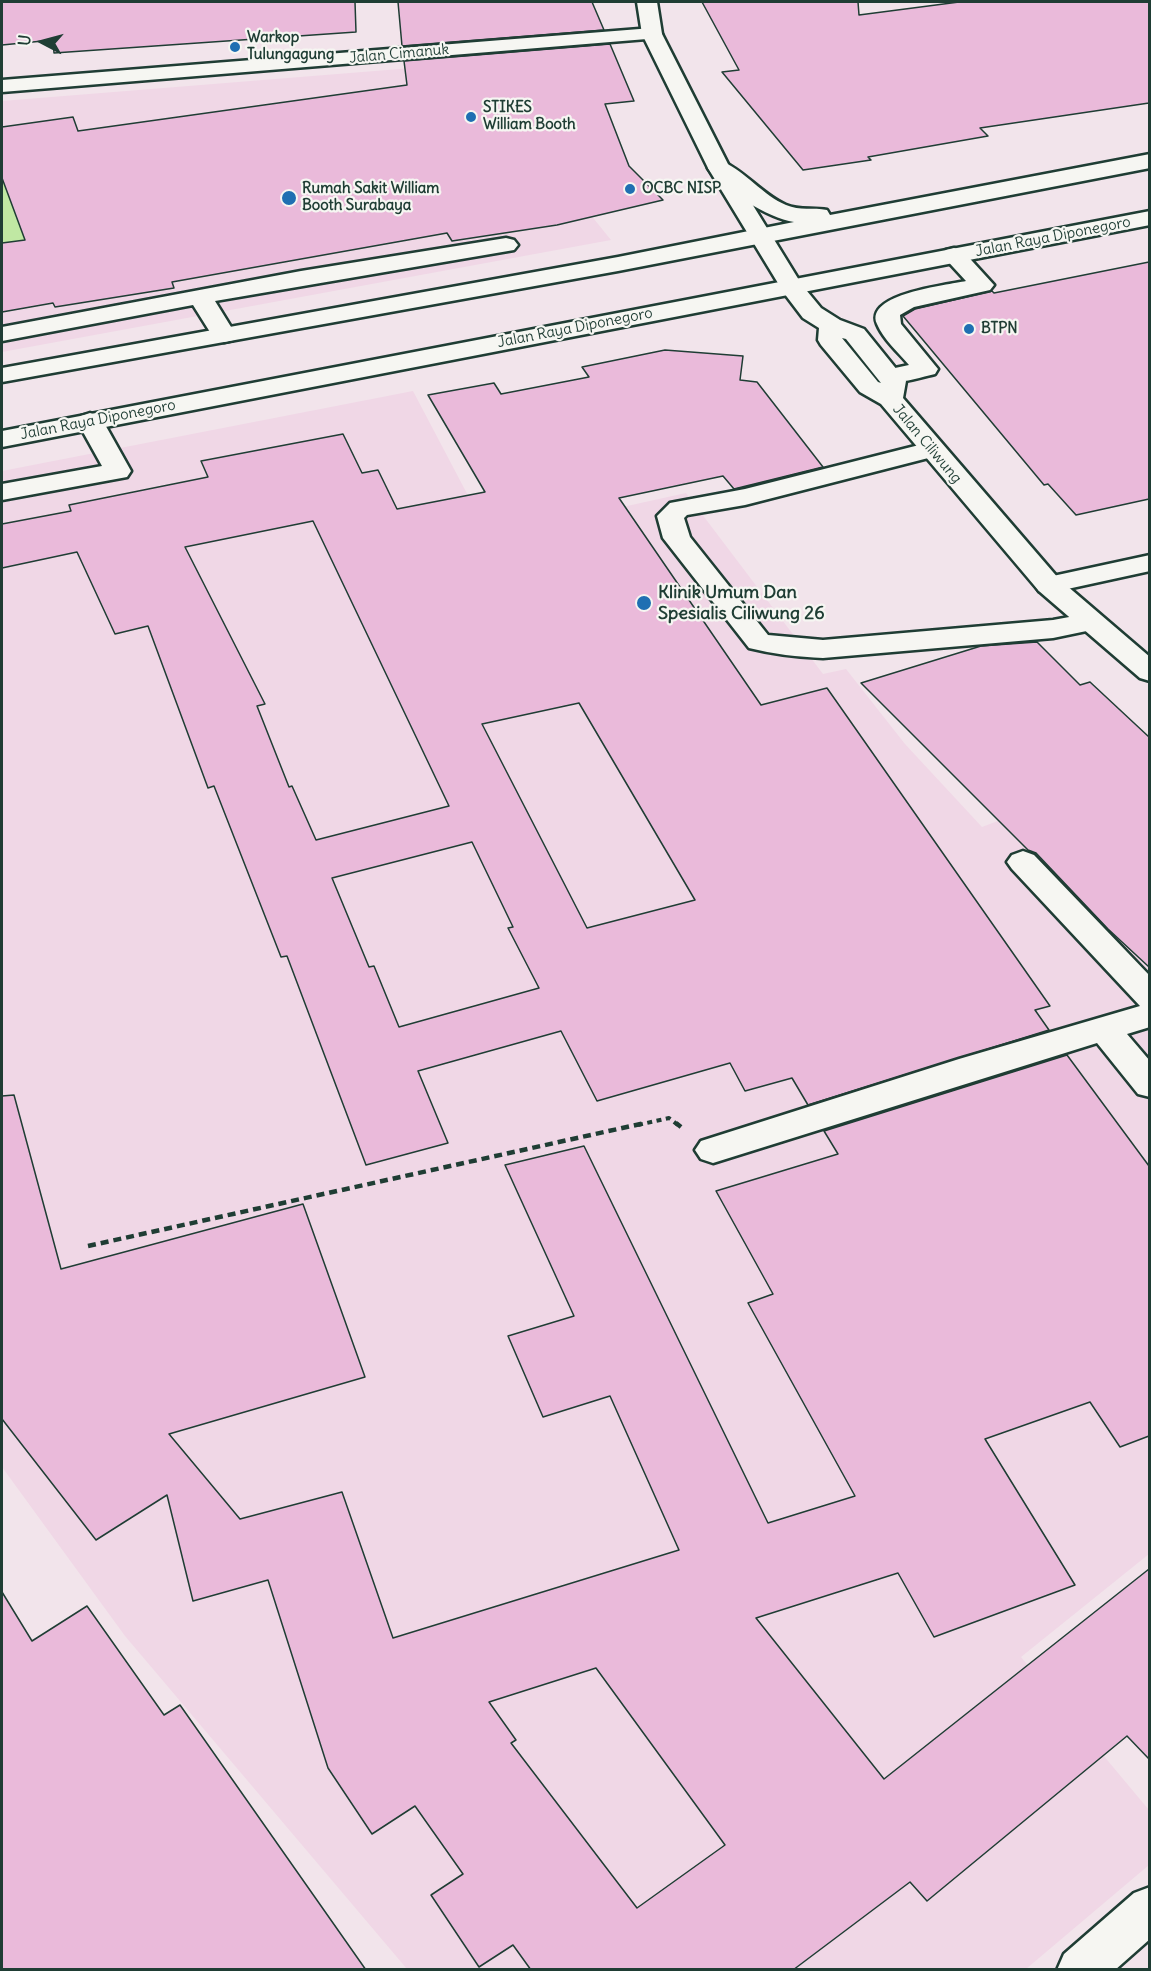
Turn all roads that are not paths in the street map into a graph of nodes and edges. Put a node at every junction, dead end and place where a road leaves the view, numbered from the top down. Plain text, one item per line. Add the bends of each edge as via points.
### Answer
1 (647, 2) edge
2 (652, 34) junction
3 (2, 86) edge
4 (1149, 161) edge
5 (719, 168) junction
6 (872, 213) junction
7 (1149, 218) edge
8 (759, 237) junction
9 (506, 245) dead end
10 (954, 255) junction
11 (792, 288) junction
12 (200, 297) junction
13 (2, 334) edge
14 (224, 335) junction
15 (2, 375) edge
16 (890, 388) junction
17 (90, 421) junction
18 (2, 439) edge
19 (931, 450) junction
20 (2, 492) edge
21 (1149, 563) edge
22 (1048, 585) junction
23 (1091, 622) junction
24 (1149, 672) edge
25 (1023, 862) dead end
26 (1149, 998) edge
27 (1149, 1015) edge
28 (1105, 1030) junction
29 (1149, 1085) edge
30 (714, 1150) road end
31 (1149, 1909) edge
32 (1080, 1970) edge

1 - 2 main road, Jalan Ciliwung
2 - 3 main road, Jalan Cimanuk
2 - 5 main road, Jalan Ciliwung
4 - 6 main road
5 - 6 main road via 763,202 793,217
5 - 8 main road, Jalan Ciliwung
6 - 8 main road
7 - 10 main road, Jalan Raya Diponegoro
8 - 11 main road, Jalan Ciliwung
8 - 14 main road
9 - 12 main road
10 - 11 main road, Jalan Raya Diponegoro
10 - 16 main road via 982,285 906,301 888,312 889,325 926,369
11 - 16 main road, Jalan Ciliwung via 812,313 831,325 830,340 868,387
11 - 17 main road, Jalan Raya Diponegoro
12 - 13 main road
12 - 14 main road
14 - 15 main road
16 - 19 main road, Jalan Ciliwung
17 - 18 main road, Jalan Raya Diponegoro
17 - 20 main road via 118,471
19 - 22 main road, Jalan Ciliwung
19 - 23 main road via 745,497 679,508 670,516 677,538 759,642 823,649 1053,629
21 - 22 main road
22 - 23 main road, Jalan Ciliwung
23 - 24 main road, Jalan Ciliwung
25 - 26 main road
27 - 28 main road
28 - 29 main road
28 - 30 main road
31 - 32 main road

